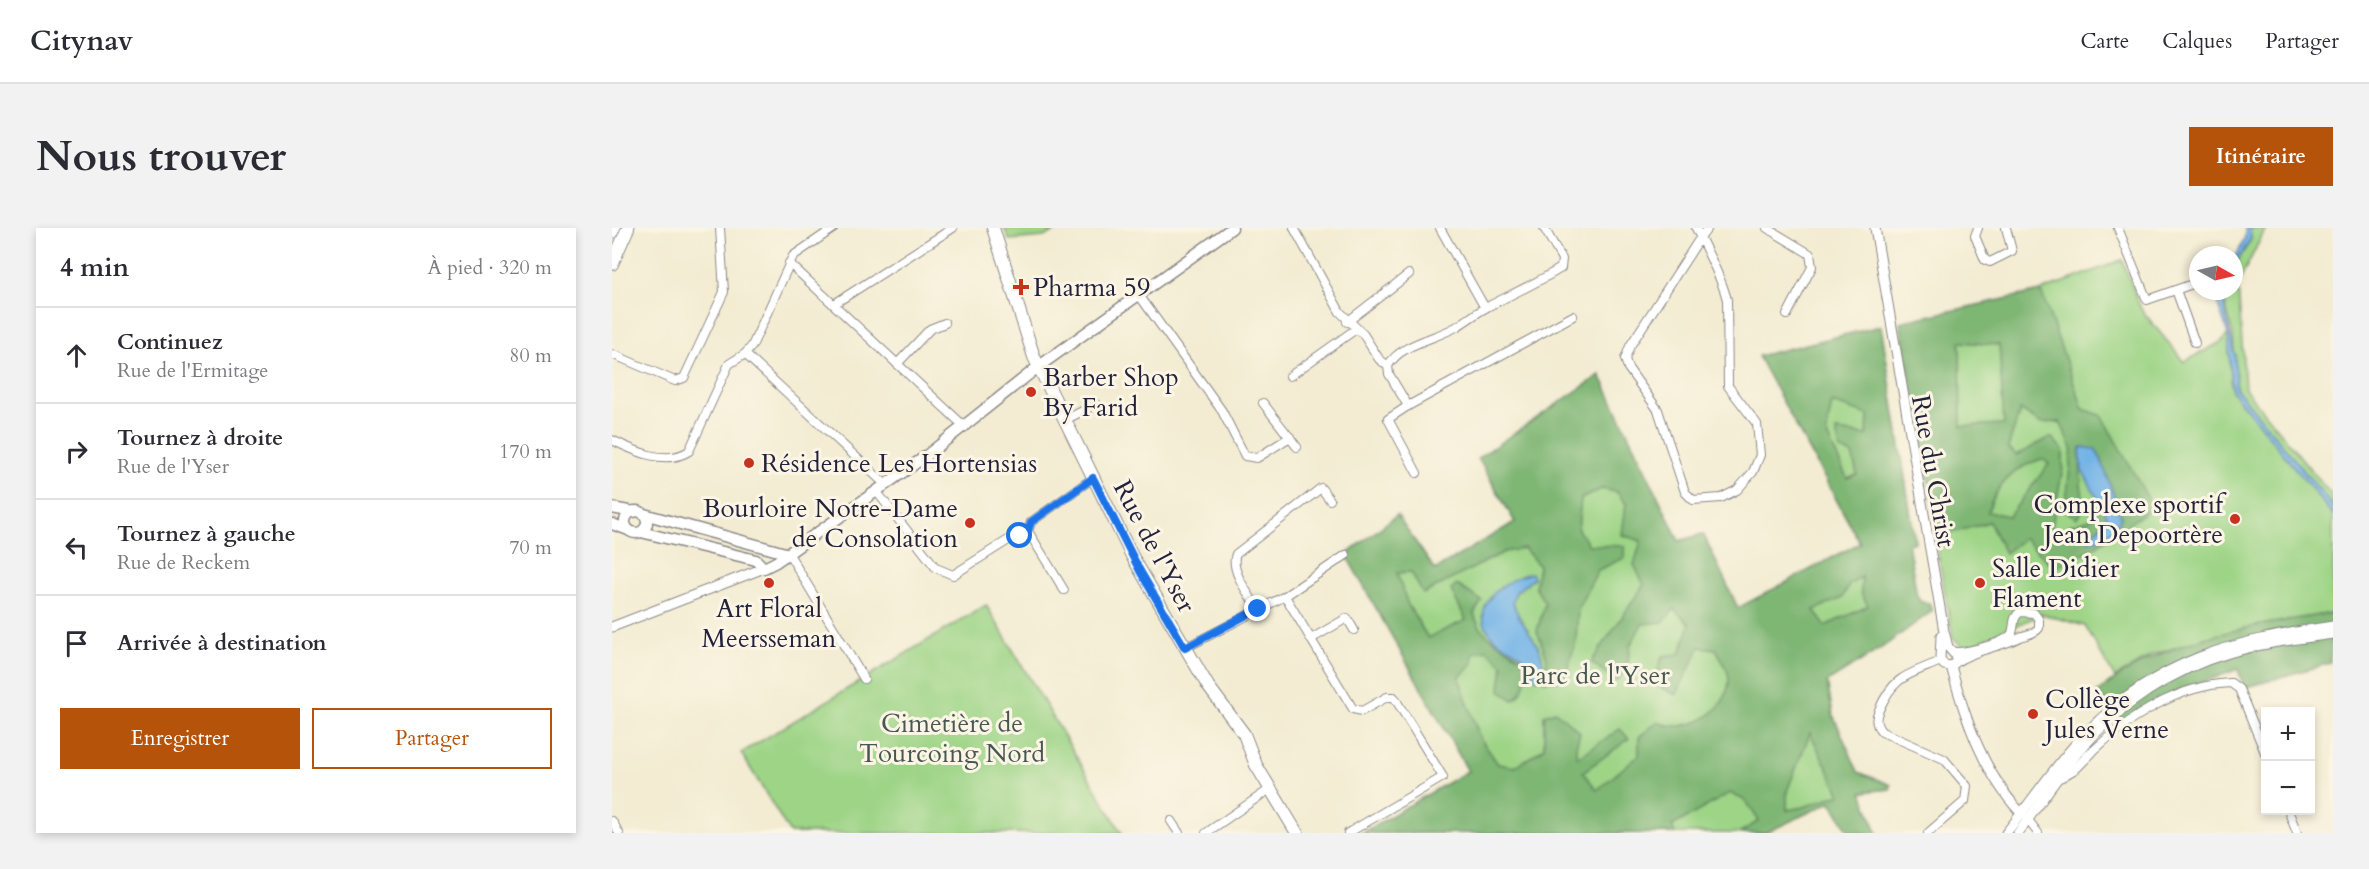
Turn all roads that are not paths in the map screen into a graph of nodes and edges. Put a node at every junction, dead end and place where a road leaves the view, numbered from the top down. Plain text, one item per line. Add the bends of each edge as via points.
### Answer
1 (614, 228) edge
2 (628, 228) edge
3 (720, 228) edge
4 (834, 228) edge
5 (953, 228) edge
6 (993, 228) edge
7 (1232, 228) edge
8 (1294, 228) edge
9 (1440, 228) edge
10 (1544, 228) edge
11 (1696, 228) edge
12 (1707, 228) edge
13 (1767, 228) edge
14 (1875, 228) edge
15 (1978, 228) edge
16 (2006, 228) edge
17 (2118, 228) edge
18 (612, 232) edge
19 (1700, 238) junction
20 (789, 263) junction
21 (612, 264) edge
22 (1409, 274) dead end
23 (2189, 285) edge
24 (2176, 290) junction
25 (1138, 295) junction
26 (1886, 296) junction
27 (834, 304) junction
28 (1485, 308) junction
29 (1787, 315) dead end
30 (1573, 316) dead end
31 (1347, 322) junction
32 (945, 323) dead end
33 (1356, 329) junction
34 (2195, 343) dead end
35 (612, 354) edge
36 (745, 354) junction
37 (897, 364) junction
38 (1388, 366) junction
39 (1038, 367) junction
40 (1290, 376) dead end
41 (1263, 403) dead end
42 (1096, 404) dead end
43 (1408, 406) junction
44 (1065, 420) junction
45 (964, 427) junction
46 (1290, 438) junction
47 (612, 440) edge
48 (1297, 447) dead end
49 (1417, 473) dead end
50 (1093, 478) junction
51 (882, 489) junction
52 (1330, 500) dead end
53 (612, 508) edge
54 (639, 513) junction
55 (612, 524) edge
56 (629, 530) junction
57 (1028, 531) junction
58 (641, 532) junction
59 (789, 554) junction
60 (1346, 555) dead end
61 (764, 568) junction
62 (1064, 590) dead end
63 (1285, 596) junction
64 (1258, 609) junction
65 (2333, 626) edge
66 (612, 627) edge
67 (1354, 630) dead end
68 (2333, 634) edge
69 (1311, 639) junction
70 (1185, 648) junction
71 (1953, 651) junction
72 (1941, 658) junction
73 (1953, 664) junction
74 (864, 679) dead end
75 (2105, 714) junction
76 (2086, 732) junction
77 (2097, 732) junction
78 (2105, 740) junction
79 (2261, 745) edge
80 (2092, 752) joint
81 (2058, 778) junction
82 (1270, 789) junction
83 (2290, 815) edge
84 (2025, 817) junction
85 (612, 821) edge
86 (1172, 821) dead end
87 (620, 833) edge
88 (1179, 833) edge
89 (1206, 833) edge
90 (1297, 833) edge
91 (1348, 833) edge
92 (1928, 833) edge
93 (2006, 833) edge
94 (2018, 833) edge
95 (2038, 833) edge
96 (2297, 833) edge

1 - 18 main road
2 - 21 main road
3 - 35 street via 724,291 684,378 675,381
4 - 20 street via 793,256
5 - 27 street
6 - 39 main road, Rue de l'Yser
7 - 25 main road
8 - 31 street
9 - 28 street
10 - 28 street via 1562,259 1561,268
11 - 19 street
12 - 19 street
13 - 29 street via 1810,254 1812,260
14 - 26 street, Rue du Christ
15 - 16 street via 1975,236 1985,260 1990,262 2012,251
17 - 24 street via 2147,300
19 - 19 street via 1727,306 1728,386 1754,418 1760,450 1754,472 1742,486 1721,498 1693,500 1685,492 1658,410 1625,359
20 - 27 street
20 - 36 street
22 - 31 street
23 - 24 street
24 - 34 street
25 - 39 main road
25 - 46 street via 1222,411 1245,456 1257,459
26 - 71 street, Rue du Christ via 1946,642
26 - 72 street, Rue du Christ via 1942,643
27 - 37 street
28 - 38 street via 1455,328 1406,350
30 - 43 street
31 - 33 street
32 - 37 street via 927,332
33 - 38 street
33 - 40 street
36 - 47 street via 729,364 687,452 655,456
36 - 51 street
37 - 45 street
38 - 43 street
39 - 44 main road, Rue de l'Yser
39 - 45 main road
41 - 46 street
42 - 44 street
43 - 49 street via 1388,419
44 - 50 main road, Rue de l'Yser
45 - 51 main road
46 - 48 street
50 - 57 street via 1031,522
50 - 70 main road, Rue de l'Yser
51 - 57 street via 934,565 950,575 957,575
51 - 59 main road
52 - 64 street via 1321,488 1236,554 1236,569
53 - 54 main road
54 - 56 main road via 626,519
54 - 58 main road via 647,524
54 - 59 main road
55 - 56 main road
56 - 58 main road
57 - 62 street
58 - 61 main road via 756,560
59 - 61 main road
59 - 74 street
60 - 63 street
61 - 66 street
63 - 64 street
63 - 69 street
64 - 70 street
65 - 75 street via 2258,638 2206,653 2157,677
67 - 69 street via 1347,618
68 - 77 street via 2256,646 2197,665 2123,708
69 - 91 street via 1355,710 1362,711 1394,697 1443,777
70 - 82 main road, Rue de l'Yser via 1244,734
71 - 72 street
71 - 73 street, Rue du Christ
71 - 73 street via 2006,639 2020,612 2034,613 2039,620 2039,628 2034,632
72 - 73 street
72 - 92 street via 1895,682 1876,718 1882,732 1948,761 1967,786 1965,801
73 - 84 street via 1964,709 1987,764
75 - 76 street
75 - 77 street
76 - 77 street
76 - 84 street
77 - 78 street
77 - 81 street
78 - 79 street via 2156,704 2230,683 2239,689
78 - 80 street
80 - 81 street
81 - 84 street
82 - 89 street
82 - 90 main road, Rue de l'Yser
83 - 96 street
84 - 93 street
84 - 94 street
84 - 95 street
85 - 87 street
86 - 88 street

